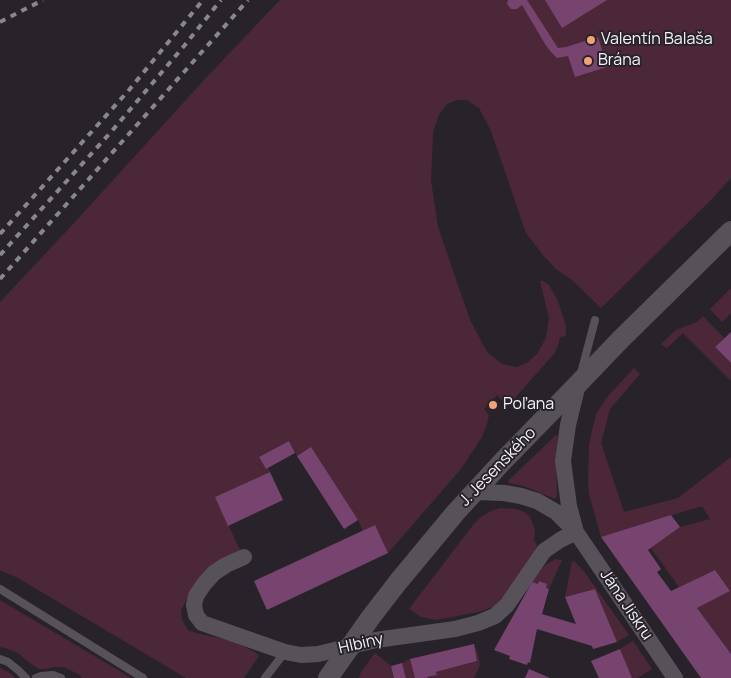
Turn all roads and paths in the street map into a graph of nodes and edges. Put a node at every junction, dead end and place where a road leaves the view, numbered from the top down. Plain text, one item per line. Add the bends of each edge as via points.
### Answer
1 (731, 231) edge
2 (595, 320) dead end
3 (578, 384) junction
4 (475, 492) junction
5 (576, 532) junction
6 (244, 558) dead end
7 (0, 589) edge
8 (285, 652) junction
9 (0, 659) edge
10 (26, 678) edge
11 (36, 678) edge
12 (61, 678) edge
13 (143, 678) edge
14 (265, 678) edge
15 (328, 678) edge
16 (675, 678) edge

1 - 3 street, J. Jesenského
2 - 3 lane
3 - 4 street, J. Jesenského
3 - 5 street, Jána Jiskru via 563,462
4 - 5 street, Jána Jiskru via 504,493 537,501 556,512
4 - 15 street, J. Jesenského via 429,543
5 - 8 street, Hlbiny via 544,552 518,591 495,616 455,629 376,640 318,654
5 - 16 street, Jána Jiskru
6 - 8 street, Hlbiny via 226,565 204,584 196,596 196,615 202,623
7 - 13 lane
8 - 14 lane
9 - 10 lane
11 - 12 lane via 53,675

